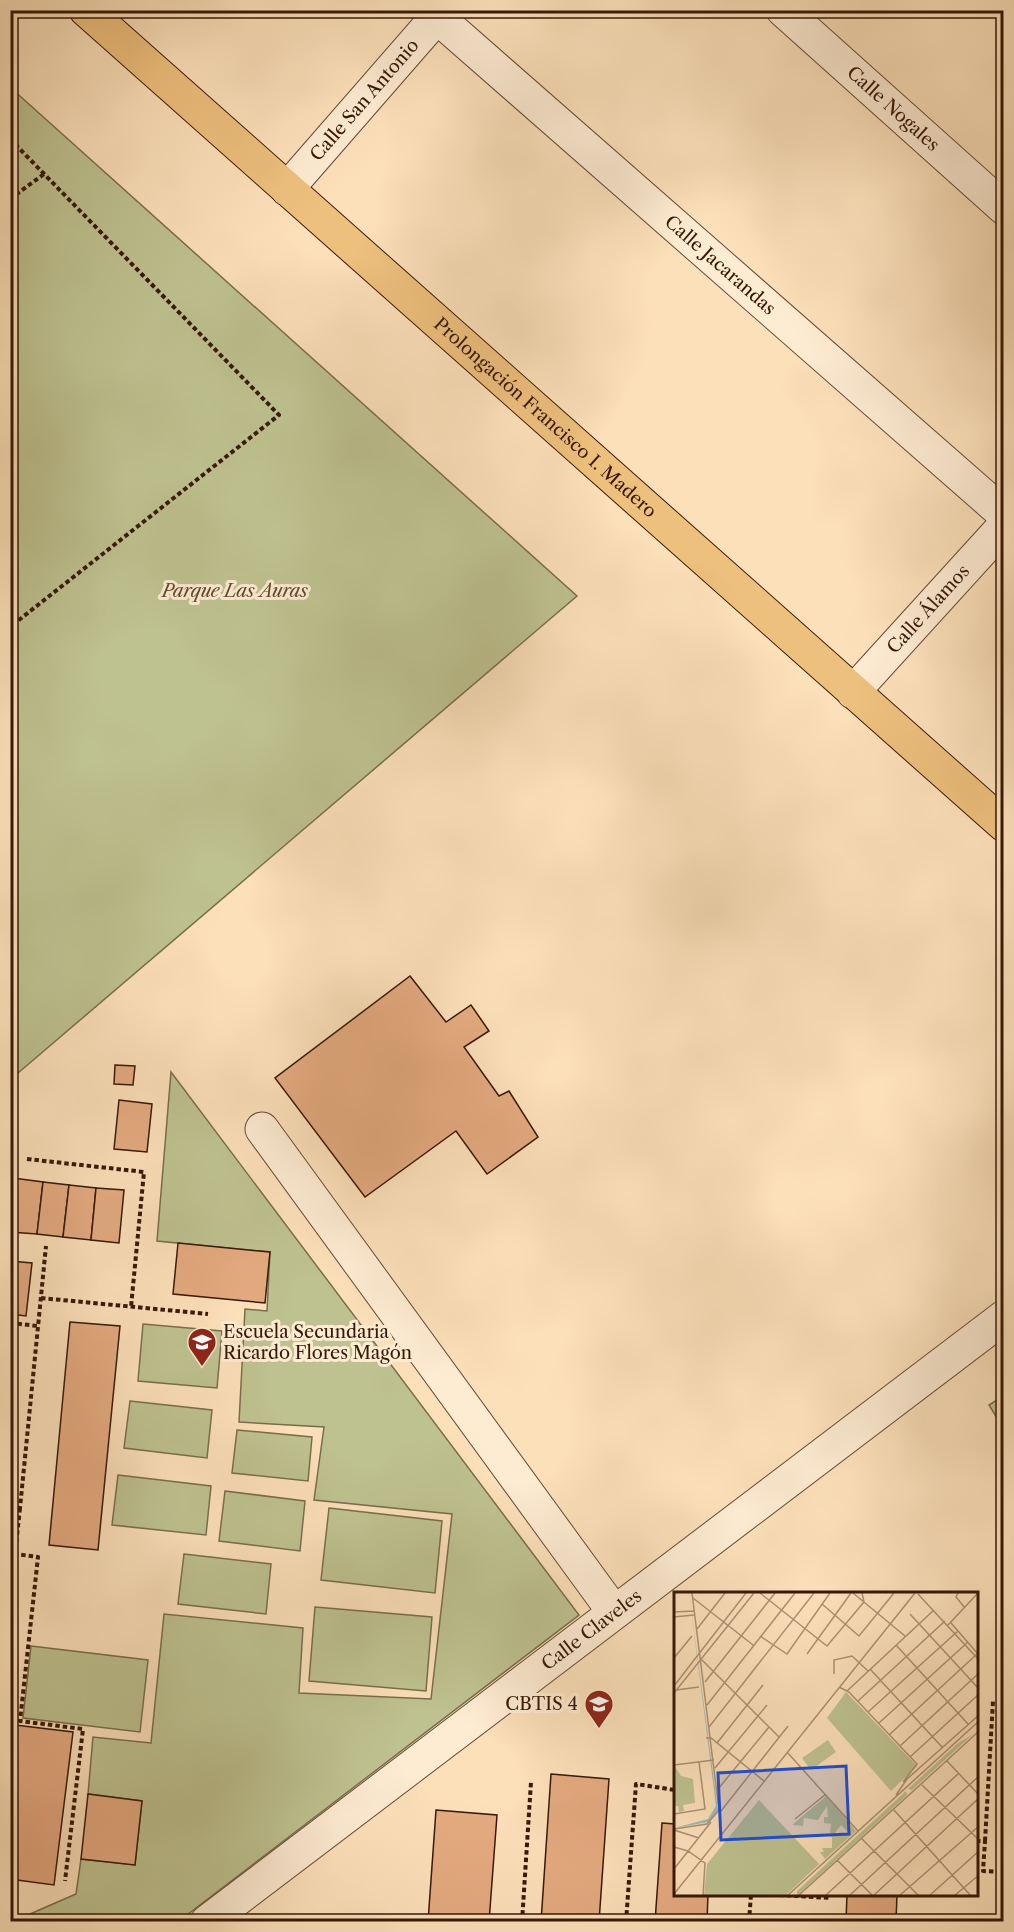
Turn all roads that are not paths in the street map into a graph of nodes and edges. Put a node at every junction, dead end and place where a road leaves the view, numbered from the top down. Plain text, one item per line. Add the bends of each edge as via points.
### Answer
1 (86, 10) edge
2 (783, 10) edge
3 (440, 13) edge
4 (286, 189) junction
5 (1004, 208) edge
6 (1004, 514) edge
7 (1004, 526) edge
8 (854, 692) junction
9 (1004, 825) edge
10 (262, 1129) dead end
11 (1004, 1317) edge
12 (614, 1612) junction
13 (207, 1922) edge

1 - 4 main road, Prolongación Francisco I. Madero
2 - 5 street, Calle Nogales
3 - 4 street, Calle San Antonio
3 - 6 street, Calle Jacarandas
4 - 8 main road, Prolongación Francisco I. Madero
7 - 8 street, Calle Álamos
8 - 9 main road, Prolongación Francisco I. Madero
10 - 12 street
11 - 12 street, Calle Claveles
12 - 13 street, Calle Claveles

